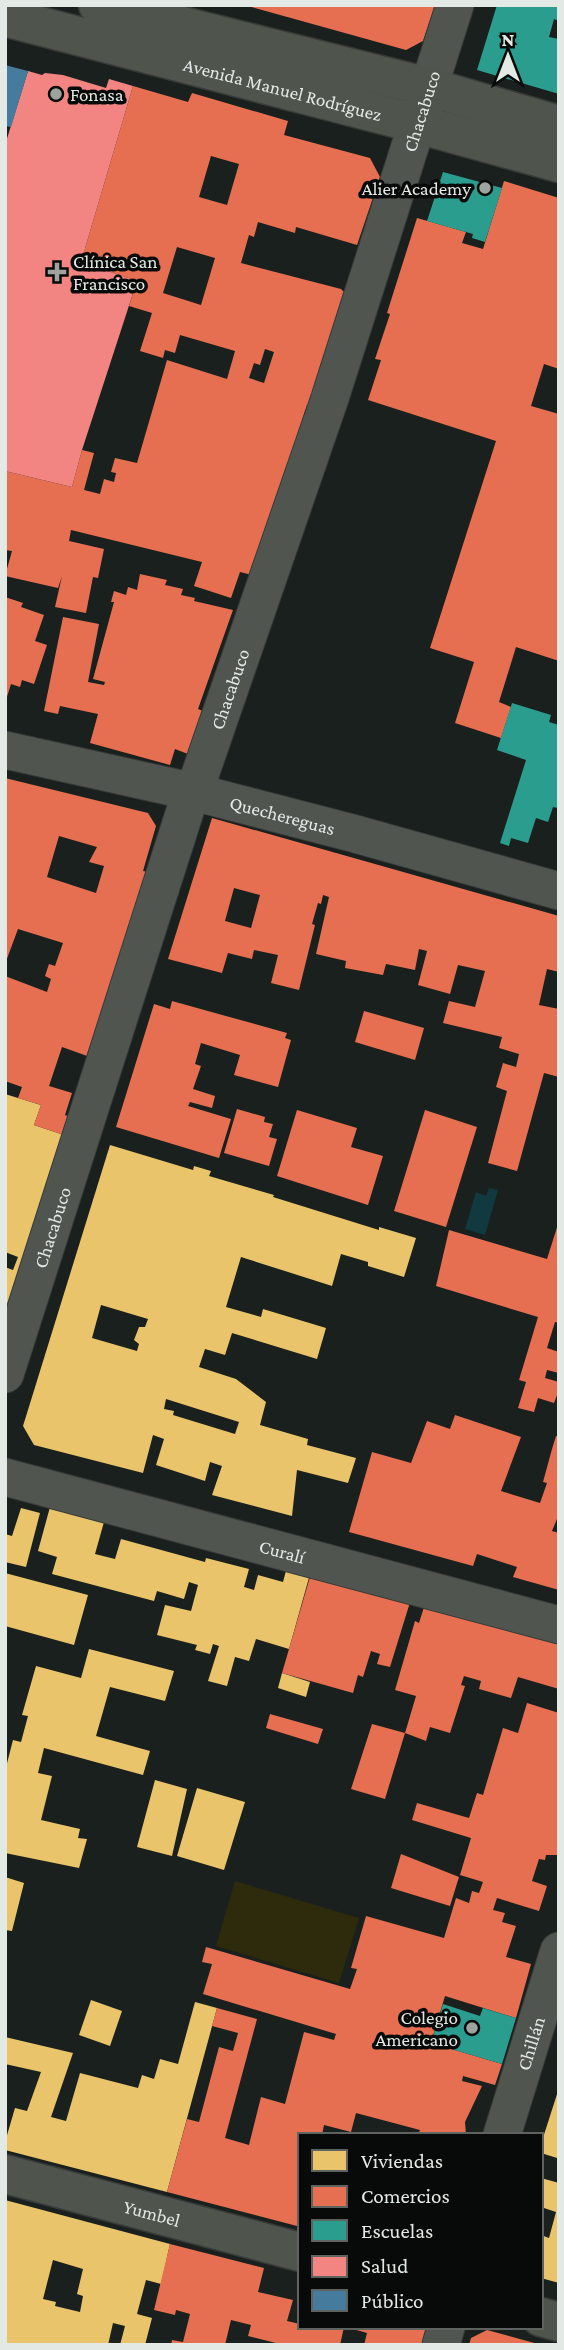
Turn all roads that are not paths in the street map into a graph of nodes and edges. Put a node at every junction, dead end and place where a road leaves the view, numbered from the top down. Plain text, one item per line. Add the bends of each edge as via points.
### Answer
1 (98, 5) edge
2 (455, 5) edge
3 (5, 17) edge
4 (428, 87) junction
5 (418, 124) junction
6 (559, 125) edge
7 (559, 163) edge
8 (5, 750) edge
9 (194, 792) junction
10 (559, 891) edge
11 (5, 1374) edge
12 (5, 1477) edge
13 (559, 1625) edge
14 (559, 1951) edge
15 (503, 2133) edge
16 (5, 2174) edge
17 (298, 2251) edge

1 - 4 main road, Avenida Manuel Rodríguez
2 - 4 street, Chacabuco
3 - 5 main road, Avenida Manuel Rodríguez
4 - 5 street, Chacabuco
4 - 6 main road, Avenida Manuel Rodríguez
5 - 7 main road, Avenida Manuel Rodríguez
5 - 9 street, Chacabuco via 326,411
8 - 9 street, Quechereguas
9 - 10 street, Quechereguas
9 - 11 street, Chacabuco
12 - 13 street, Curalí
14 - 15 street, Chillán
16 - 17 main road, Yumbel

